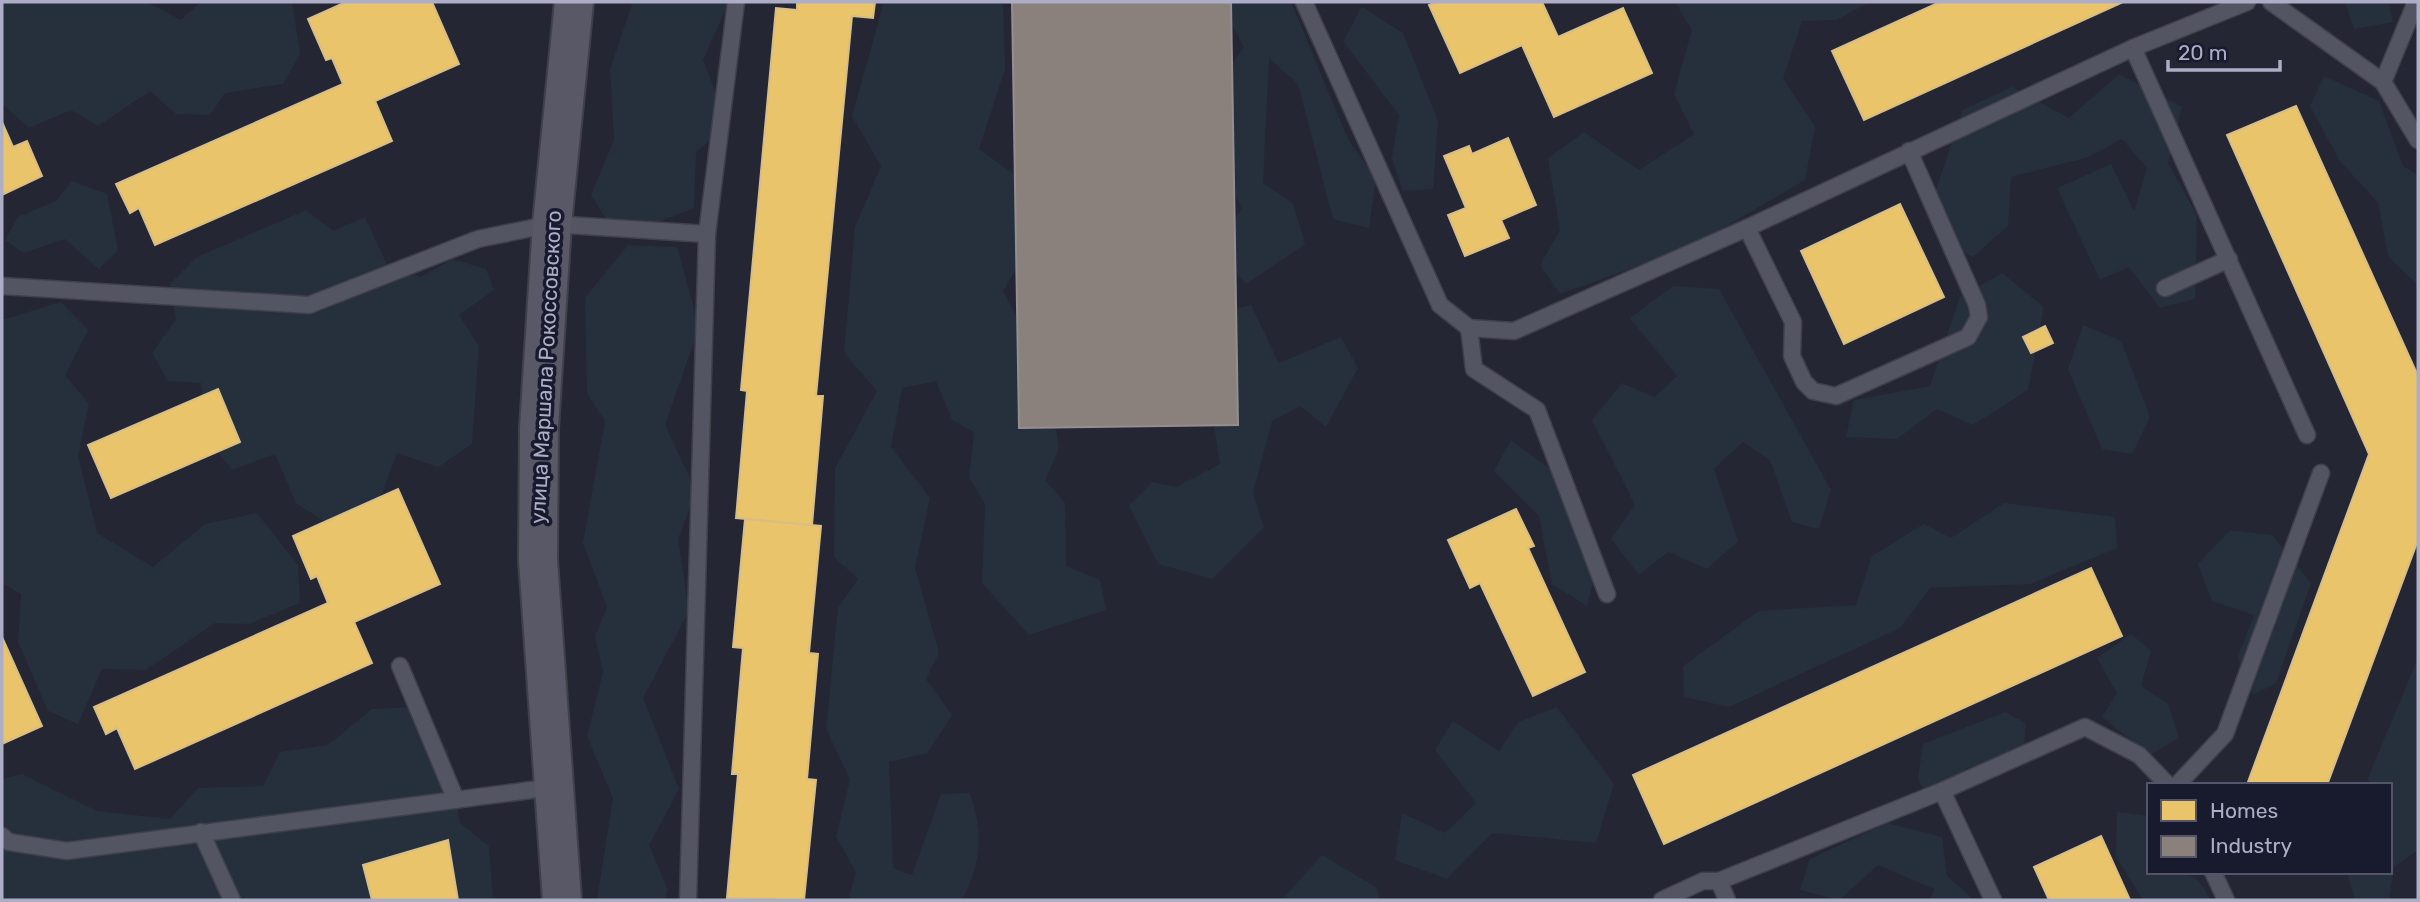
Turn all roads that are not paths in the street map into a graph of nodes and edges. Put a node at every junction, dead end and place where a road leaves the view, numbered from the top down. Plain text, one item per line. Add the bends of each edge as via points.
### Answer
1 (574, 2) edge
2 (736, 2) edge
3 (1304, 2) edge
4 (2246, 2) edge
5 (2271, 2) edge
6 (2416, 2) edge
7 (2133, 48) junction
8 (2383, 82) junction
9 (2418, 140) edge
10 (1909, 151) junction
11 (552, 224) junction
12 (1747, 228) junction
13 (707, 234) junction
14 (2228, 259) junction
15 (2, 286) edge
16 (2165, 288) dead end
17 (1469, 328) junction
18 (2307, 435) dead end
19 (2321, 473) dead end
20 (1607, 594) dead end
21 (400, 666) dead end
22 (2166, 783) edge
23 (2179, 783) edge
24 (554, 787) junction
25 (1942, 791) junction
26 (456, 800) junction
27 (201, 832) junction
28 (2, 836) edge
29 (2214, 874) edge
30 (1719, 881) junction
31 (232, 900) edge
32 (562, 900) edge
33 (688, 900) edge
34 (1662, 900) edge
35 (1727, 900) edge
36 (1993, 900) edge
37 (2226, 900) edge

1 - 11 street, улица Маршала Рокоссовского
2 - 13 lane
3 - 17 lane via 1440,305
4 - 7 lane
5 - 8 lane
6 - 8 lane
7 - 10 lane
7 - 14 lane
8 - 9 lane
10 - 12 lane
10 - 12 lane via 1977,305 1979,317 1968,337 1836,396 1812,391 1792,356 1793,322
11 - 13 lane
11 - 15 lane via 478,239 309,305
11 - 24 street, улица Маршала Рокоссовского via 539,428 538,560
12 - 17 lane via 1514,331
13 - 33 lane
14 - 16 lane
14 - 18 lane
17 - 20 lane via 1474,369 1537,410
19 - 23 lane via 2225,734
21 - 26 lane
22 - 25 lane via 2139,755 2084,727
24 - 26 lane
24 - 32 street, улица Маршала Рокоссовского
25 - 30 lane
25 - 36 lane
26 - 27 lane
27 - 28 lane via 67,851 9,842
27 - 31 lane
29 - 37 lane
30 - 34 lane via 1703,881
30 - 35 lane

